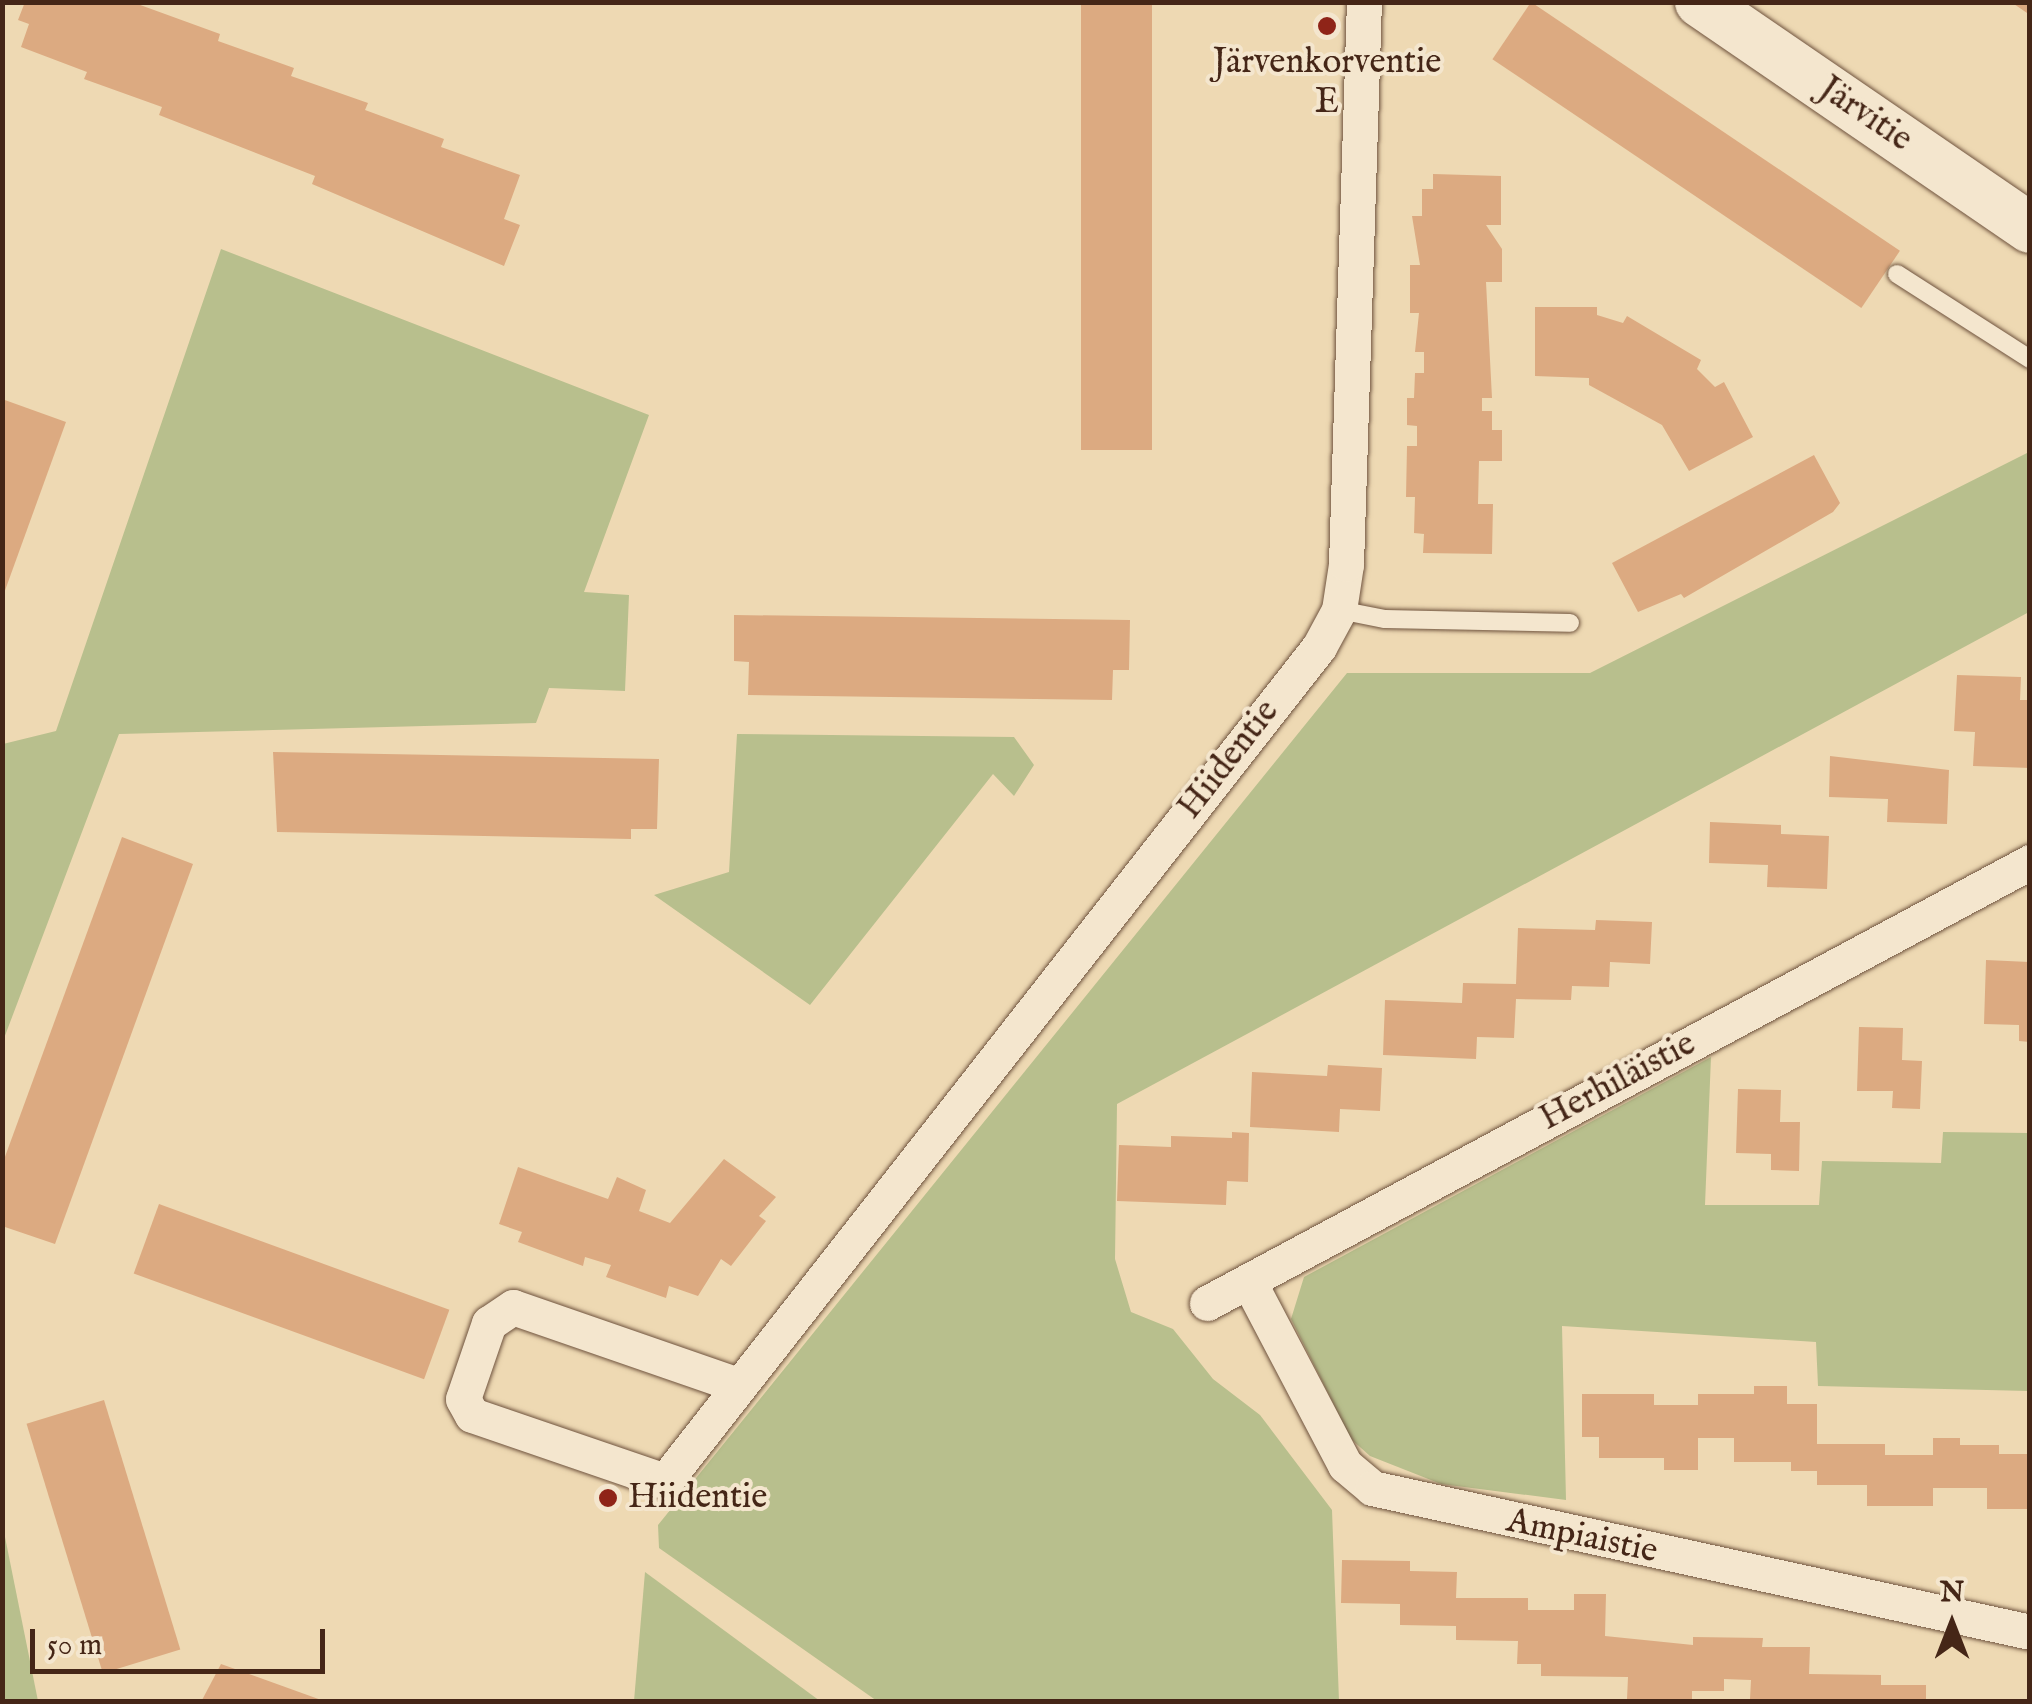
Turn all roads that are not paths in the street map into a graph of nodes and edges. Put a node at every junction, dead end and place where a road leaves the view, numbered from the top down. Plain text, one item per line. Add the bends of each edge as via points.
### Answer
1 (1364, 2) edge
2 (1700, 2) edge
3 (2030, 228) edge
4 (1897, 274) dead end
5 (2030, 359) edge
6 (1339, 610) junction
7 (1570, 623) dead end
8 (2030, 862) edge
9 (1249, 1282) junction
10 (1207, 1303) dead end
11 (738, 1385) junction
12 (2030, 1632) edge

1 - 6 street, Hiidentie via 1351,474
2 - 3 street, Järvitie
4 - 5 lane
6 - 7 lane via 1385,620
6 - 11 street, Hiidentie via 1320,647
8 - 9 street, Herhiläistie
9 - 10 street, Herhiläistie
9 - 12 street, Ampiaistie via 1345,1466 1372,1488
11 - 11 street, Hiidentie via 513,1307 496,1312 490,1322 463,1399 472,1415 666,1481

